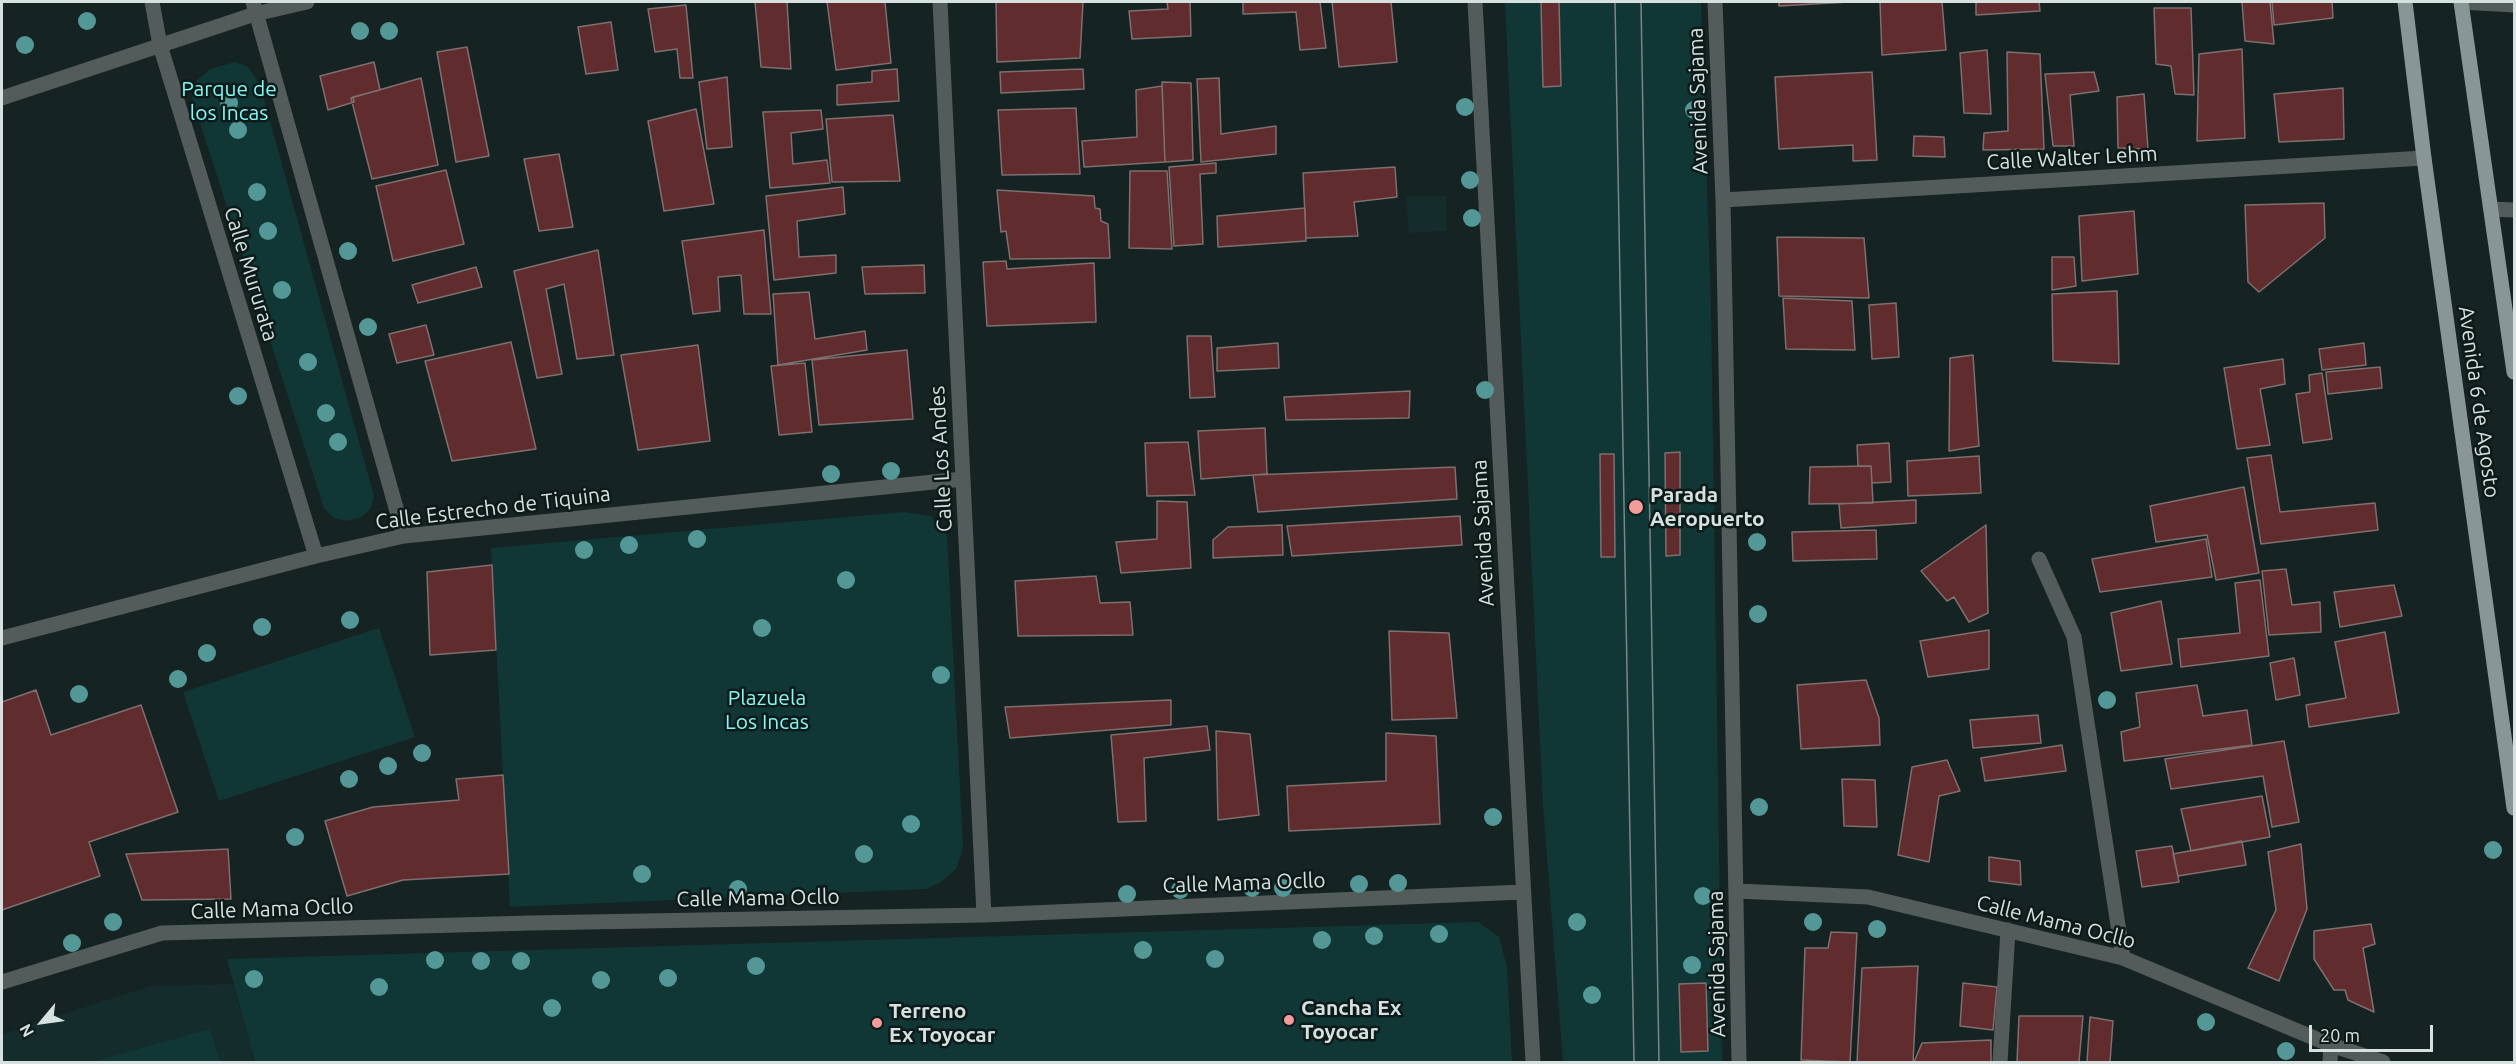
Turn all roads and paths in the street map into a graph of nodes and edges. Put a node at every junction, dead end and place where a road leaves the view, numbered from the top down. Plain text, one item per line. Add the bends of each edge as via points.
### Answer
1 (152, 2) edge
2 (307, 2) edge
3 (939, 2) edge
4 (1475, 2) edge
5 (1716, 2) edge
6 (2405, 2) edge
7 (2461, 2) edge
8 (2514, 5) edge
9 (254, 8) edge
10 (160, 45) junction
11 (2, 98) edge
12 (2424, 158) junction
13 (1723, 200) junction
14 (2491, 209) junction
15 (2514, 210) edge
16 (2514, 372) edge
17 (963, 479) junction
18 (404, 536) junction
19 (316, 556) junction
20 (2039, 559) dead end
21 (2, 638) edge
22 (2514, 808) edge
23 (1737, 891) junction
24 (1523, 892) junction
25 (984, 915) junction
26 (2008, 930) junction
27 (2123, 958) junction
28 (2, 982) edge
29 (2331, 1045) junction
30 (1533, 1062) edge
31 (1739, 1062) edge
32 (2000, 1062) edge
33 (2330, 1062) edge
34 (2384, 1062) edge

1 - 10 street, Calle Mururata
2 - 9 street
3 - 17 street, Calle Los Andes
4 - 24 street, Avenida Sajama
5 - 13 street, Avenida Sajama
6 - 12 main road, Avenida 6 de Agosto
7 - 8 street
7 - 14 main road, Avenida 6 de Agosto
9 - 10 street
9 - 18 street
10 - 11 street
10 - 19 street, Calle Mururata
12 - 13 street, Calle Walter Lehm
12 - 22 main road, Avenida 6 de Agosto
13 - 23 street, Avenida Sajama
14 - 15 street
14 - 16 main road, Avenida 6 de Agosto
17 - 18 street, Calle Estrecho de Tiquina
17 - 25 street, Calle Los Andes
18 - 19 street, Calle Estrecho de Tiquina
19 - 21 street, Calle Estrecho de Tiquina
20 - 27 street via 2074,637
23 - 26 street, Calle Mama Ocllo via 1868,897
23 - 31 street, Avenida Sajama
24 - 25 street, Calle Mama Ocllo
24 - 30 street, Avenida Sajama
25 - 28 street, Calle Mama Ocllo via 162,933
26 - 27 street, Calle Mama Ocllo
26 - 32 street
27 - 29 street, Calle Mama Ocllo
29 - 33 street
29 - 34 street, Calle Mama Ocllo

